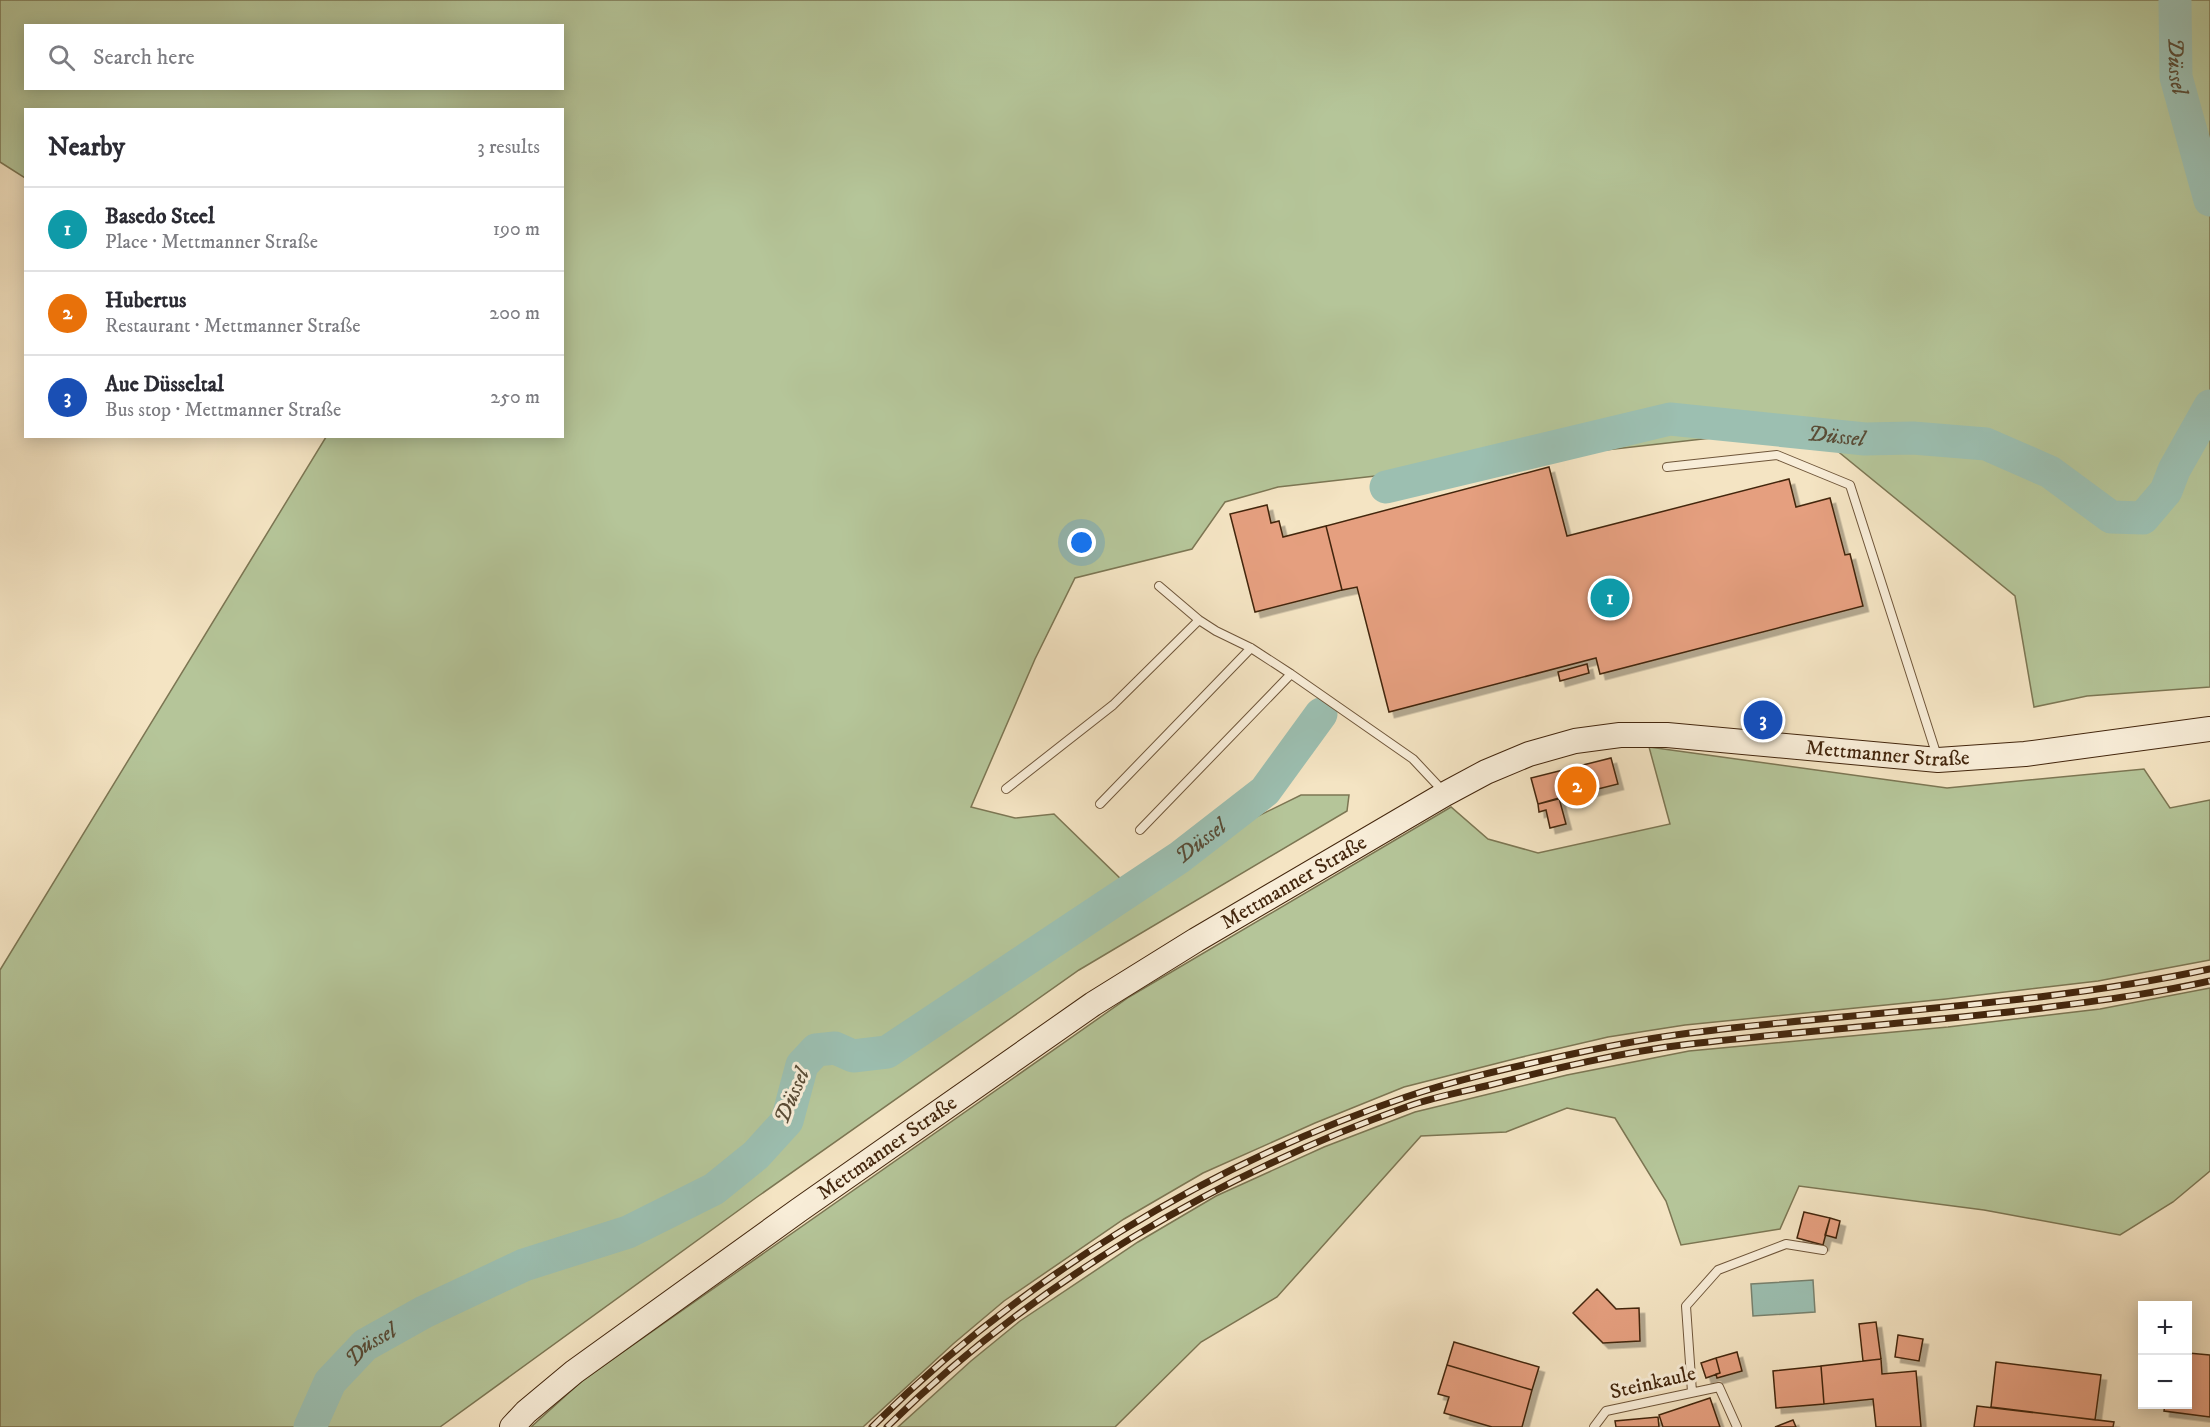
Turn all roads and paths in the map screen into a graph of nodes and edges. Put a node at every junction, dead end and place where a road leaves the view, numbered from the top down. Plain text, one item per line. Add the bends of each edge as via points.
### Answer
1 (1667, 467) dead end
2 (1159, 586) dead end
3 (1199, 620) junction
4 (1251, 648) junction
5 (1291, 674) junction
6 (2210, 729) edge
7 (1938, 760) junction
8 (1006, 789) dead end
9 (1445, 794) junction
10 (1100, 804) dead end
11 (1140, 830) dead end
12 (1823, 1250) dead end
13 (1692, 1392) junction
14 (512, 1427) edge
15 (1594, 1427) edge
16 (1737, 1427) edge

1 - 7 lane via 1777,455 1850,485
2 - 3 lane
3 - 4 lane
3 - 8 lane via 1113,705
4 - 5 lane
4 - 10 lane
5 - 9 lane via 1413,759
5 - 11 lane
6 - 7 main road, Mettmanner Straße via 2025,754
7 - 9 main road, Mettmanner Straße via 1667,735 1620,735 1575,741 1529,754
9 - 14 main road, Mettmanner Straße via 1094,1004 574,1372
12 - 13 lane via 1786,1244 1718,1270 1686,1306
13 - 15 lane, Steinkaule via 1606,1411
13 - 16 lane, Steinkaule via 1719,1387

